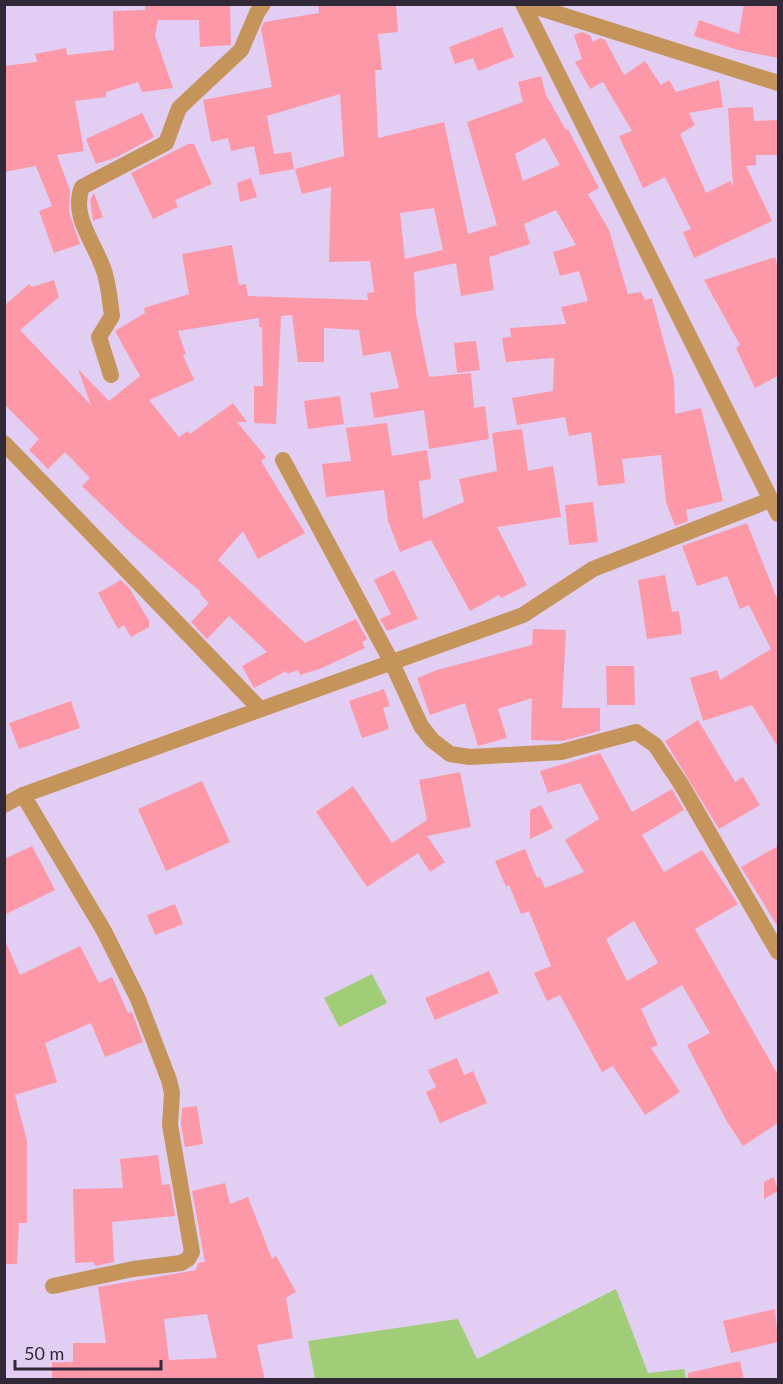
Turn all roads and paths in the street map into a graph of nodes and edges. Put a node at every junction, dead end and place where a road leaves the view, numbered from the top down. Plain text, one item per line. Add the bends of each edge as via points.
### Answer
1 (263, 4) edge
2 (525, 4) edge
3 (778, 83) edge
4 (111, 375) dead end
5 (4, 443) edge
6 (283, 460) dead end
7 (774, 507) edge
8 (392, 663) junction
9 (260, 709) junction
10 (23, 795) junction
11 (4, 805) edge
12 (778, 952) edge
13 (52, 1286) dead end

1 - 4 street via 241,50 180,108 166,143 82,187 78,198 80,217 105,274 112,316 99,338
2 - 3 street
2 - 7 street
5 - 9 street
6 - 8 street
7 - 8 street via 593,570 523,615
8 - 9 street
8 - 12 street via 421,726 450,754 470,757 561,752 636,732 646,736 681,784
9 - 10 street
10 - 11 street
10 - 13 street via 109,941 138,999 169,1080 170,1125 192,1252 181,1263

